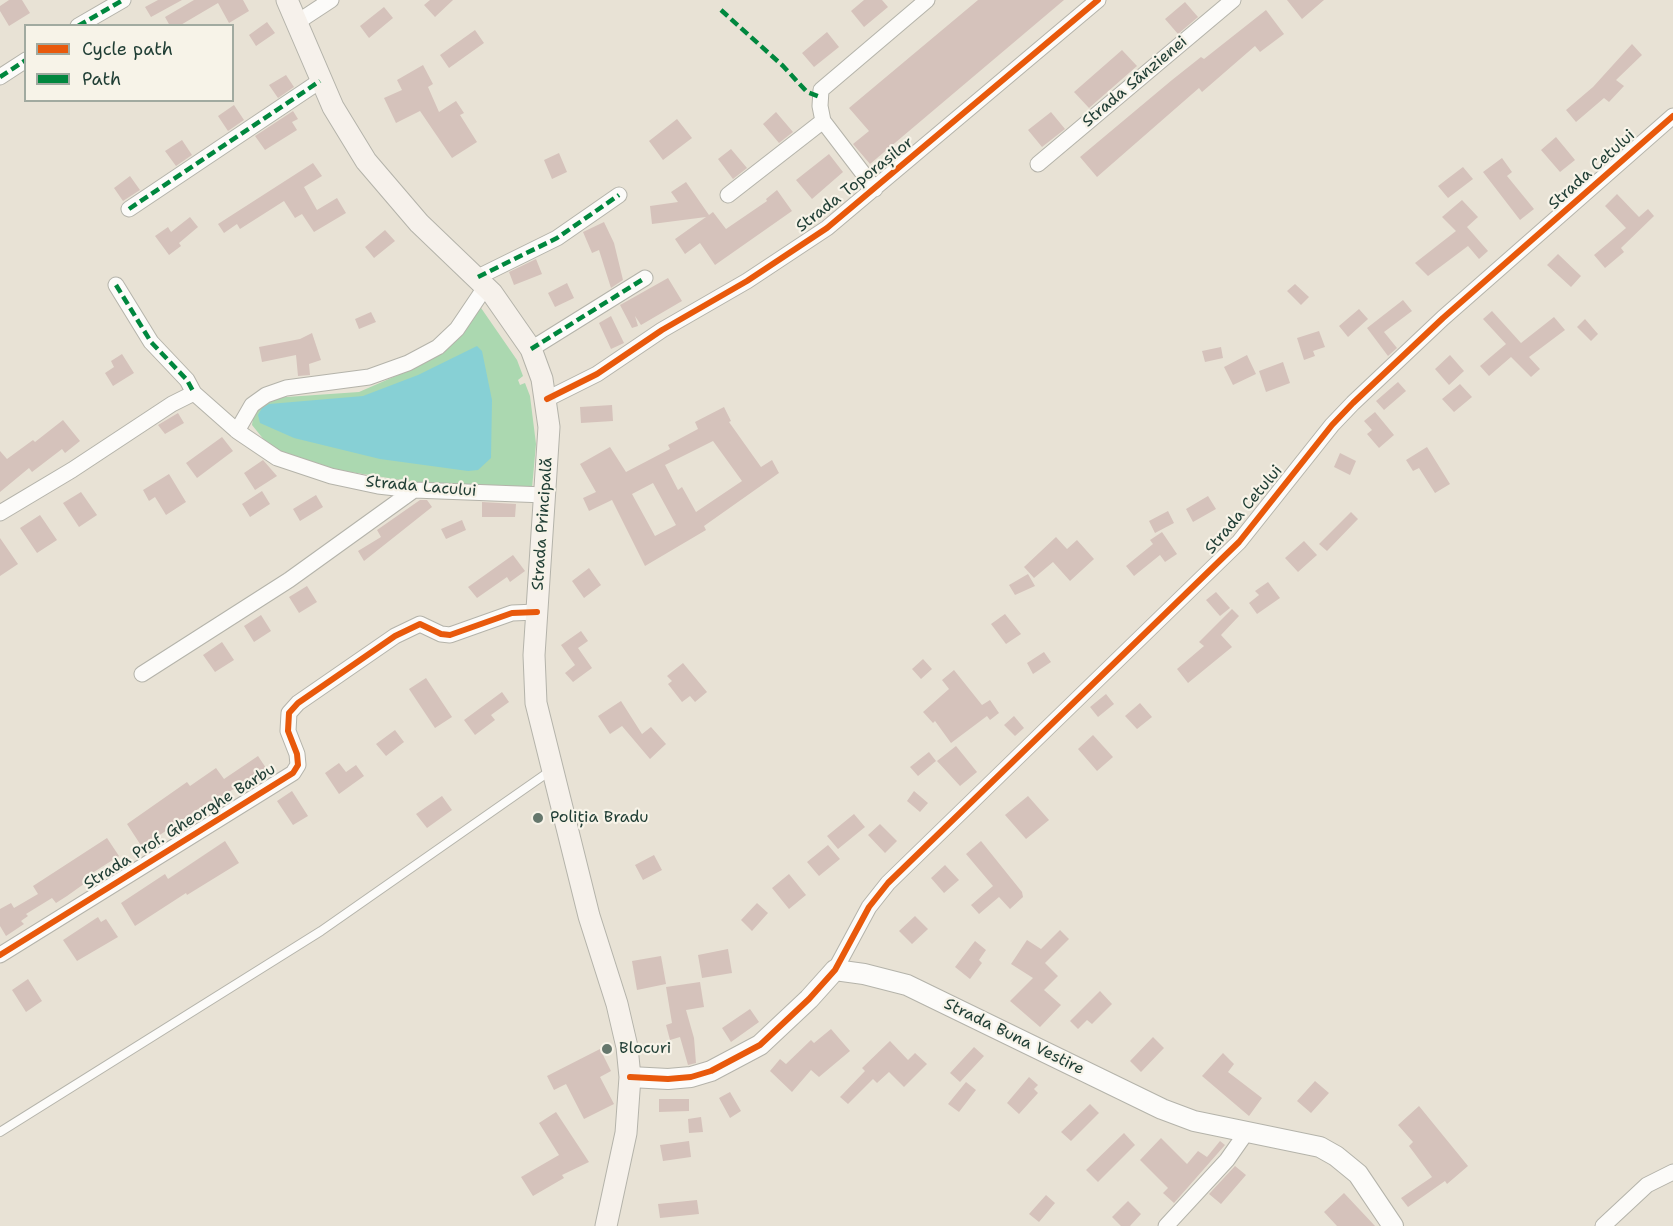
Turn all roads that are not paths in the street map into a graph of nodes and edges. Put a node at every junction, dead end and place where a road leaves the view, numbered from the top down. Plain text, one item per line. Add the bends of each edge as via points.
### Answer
1 (123, 0) edge
2 (287, 0) edge
3 (331, 0) edge
4 (927, 0) edge
5 (1098, 0) edge
6 (1233, 0) edge
7 (296, 23) junction
8 (81, 24) edge
9 (24, 61) edge
10 (0, 77) edge
11 (320, 81) junction
12 (1673, 116) edge
13 (823, 121) junction
14 (1038, 164) dead end
15 (875, 189) junction
16 (619, 195) dead end
17 (728, 195) dead end
18 (129, 209) dead end
19 (645, 278) dead end
20 (482, 282) junction
21 (116, 285) dead end
22 (531, 349) junction
23 (194, 393) junction
24 (547, 399) junction
25 (237, 431) junction
26 (414, 490) junction
27 (545, 495) junction
28 (0, 513) edge
29 (537, 612) junction
30 (142, 674) dead end
31 (551, 770) junction
32 (0, 955) edge
33 (835, 970) junction
34 (630, 1077) junction
35 (0, 1132) edge
36 (1246, 1134) junction
37 (1673, 1172) edge
38 (606, 1226) edge
39 (1166, 1226) edge
40 (1393, 1226) edge
41 (1603, 1226) edge

1 - 8 street
2 - 7 main road, Strada Principală
3 - 7 street
4 - 13 street via 829,81 820,97
5 - 15 street, Strada Toporașilor
6 - 14 street, Strada Sânzienei
7 - 11 main road, Strada Principală
9 - 10 street
11 - 18 street
11 - 20 main road, Strada Principală via 344,128 387,189
12 - 33 street, Strada Cetului via 1443,318 1353,403 1239,542 888,883
13 - 15 street
13 - 17 street
15 - 24 street, Strada Toporașilor via 827,228 747,281 670,325 597,374
16 - 20 street via 557,238
19 - 22 street
20 - 22 main road, Strada Principală
20 - 25 street via 458,329 438,347 369,377 286,388 266,395 252,405
21 - 23 street, Strada Lacului via 151,342 187,380
22 - 24 main road, Strada Principală
23 - 25 street, Strada Lacului
23 - 28 street
24 - 27 main road, Strada Principală
25 - 26 street, Strada Lacului via 277,459 369,484
26 - 27 street, Strada Lacului
26 - 30 street via 290,580
27 - 29 main road, Strada Principală
29 - 31 main road, Strada Principală via 535,692
29 - 32 street, Strada Prof. Gheorghe Barbu via 512,613 450,635 420,624 394,636 289,712 288,731 298,765 293,773
31 - 34 main road, Strada Principală via 617,1004
31 - 35 lane via 321,932
33 - 34 street via 768,1037 733,1061 691,1077
33 - 36 street, Strada Buna Vestire via 907,985 1162,1109
34 - 38 main road, Strada Principală via 626,1133
36 - 39 street
36 - 40 street, Strada Buna Vestire via 1304,1142 1336,1156 1358,1174
37 - 41 street via 1647,1185

